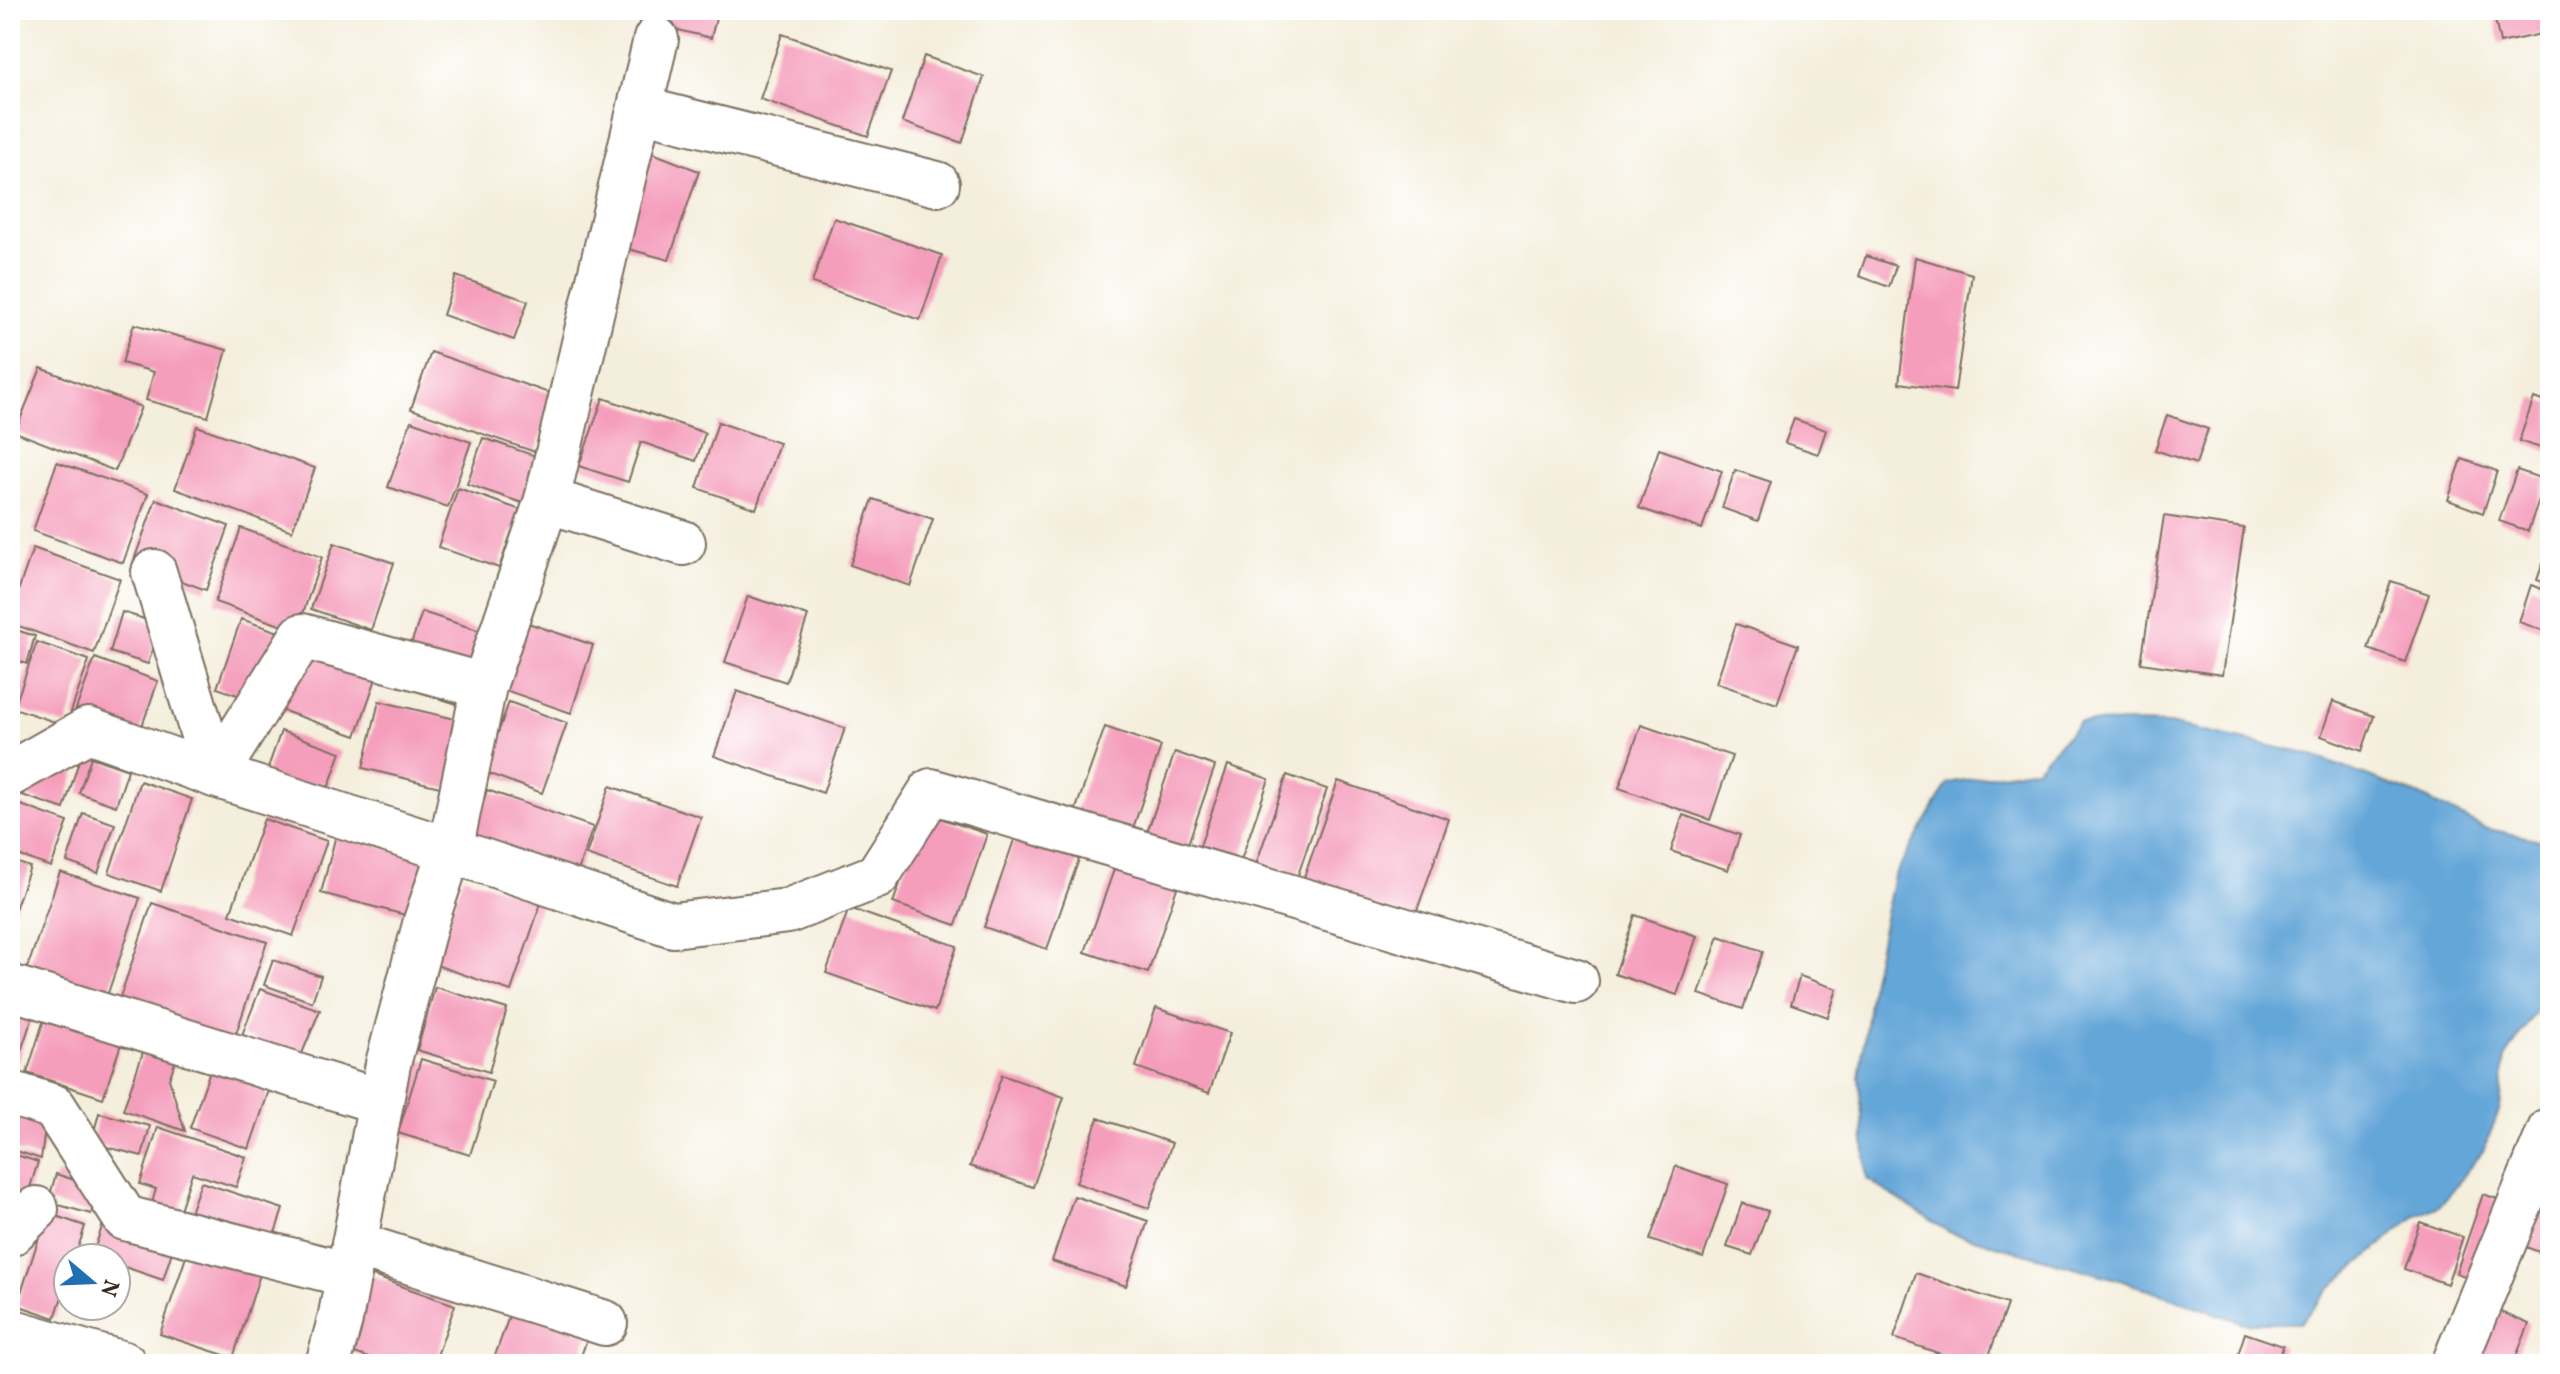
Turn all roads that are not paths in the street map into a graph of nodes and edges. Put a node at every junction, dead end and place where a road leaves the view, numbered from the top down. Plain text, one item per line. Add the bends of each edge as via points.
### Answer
1 (656, 39) dead end
2 (640, 109) junction
3 (937, 184) dead end
4 (547, 500) junction
5 (683, 543) dead end
6 (154, 572) dead end
7 (484, 686) junction
8 (10, 774) edge
9 (215, 775) junction
10 (450, 850) junction
11 (1576, 981) dead end
12 (10, 987) edge
13 (10, 1093) edge
14 (381, 1102) junction
15 (2550, 1130) edge
16 (351, 1260) junction
17 (605, 1323) dead end
18 (10, 1331) edge
19 (124, 1364) edge
20 (328, 1364) edge
21 (2454, 1364) edge

1 - 2 street
2 - 3 street
2 - 4 street
4 - 5 street
4 - 7 street
6 - 9 street
7 - 9 street via 302,636
7 - 10 street
8 - 9 street via 88,730
9 - 10 street
10 - 11 street via 673,925 774,913 877,876 931,791
10 - 14 street via 426,921
12 - 14 street
13 - 16 street via 54,1107 125,1218
14 - 16 street
15 - 21 street
16 - 17 street
16 - 20 street
18 - 19 street

